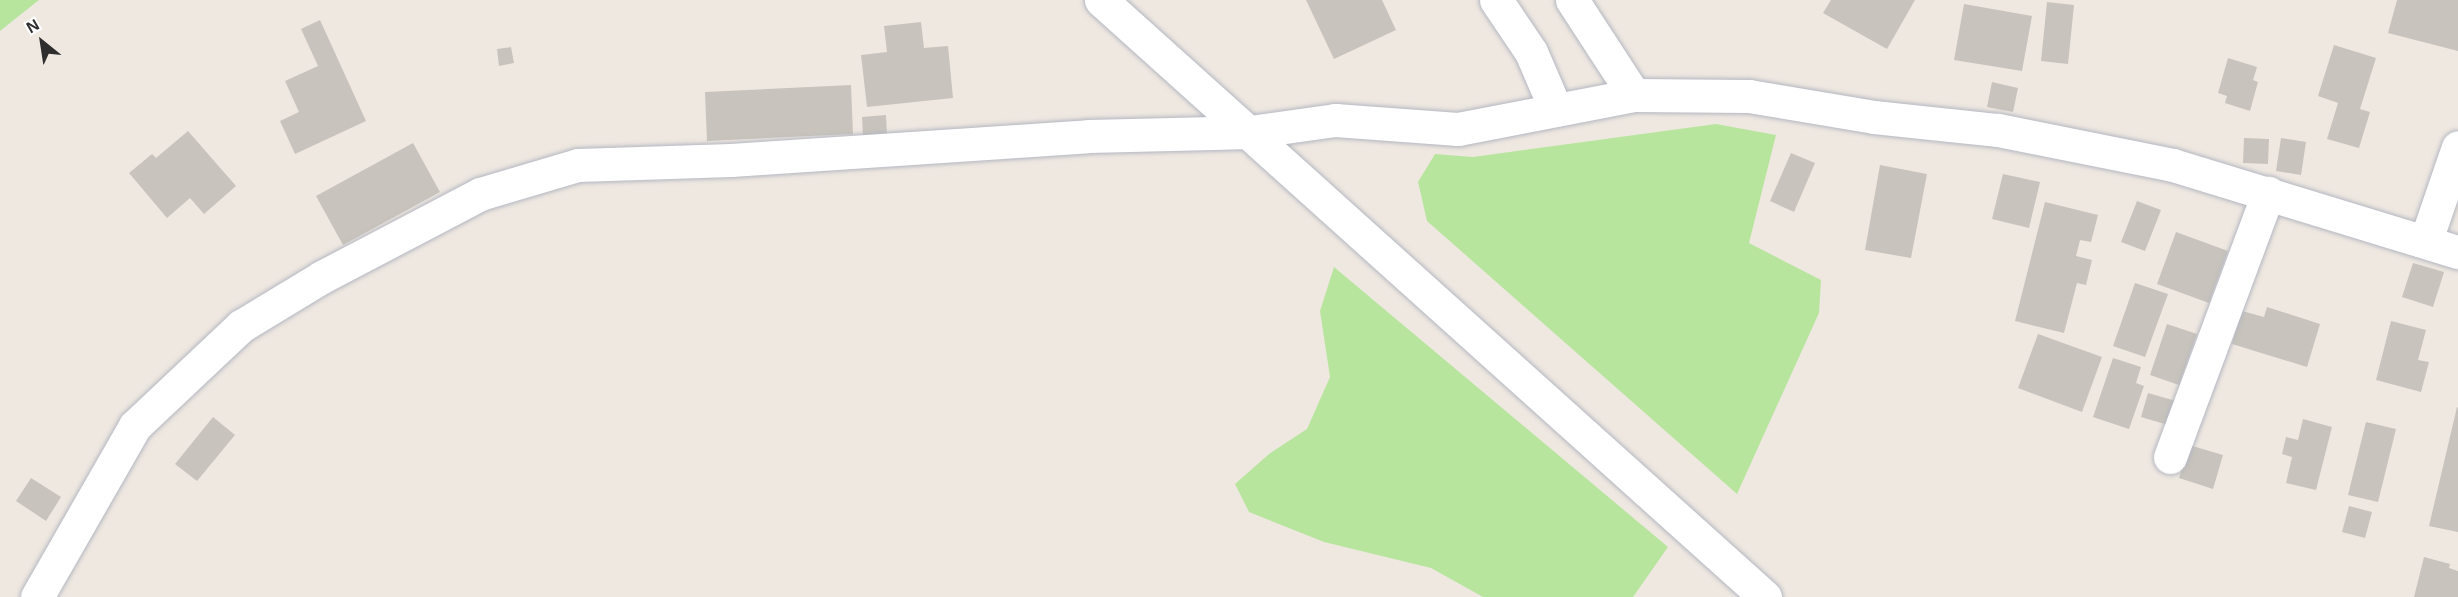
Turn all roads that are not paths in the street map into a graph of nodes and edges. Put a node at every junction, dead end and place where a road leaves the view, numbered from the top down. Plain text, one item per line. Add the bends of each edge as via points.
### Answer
1 (1101, 0) edge
2 (1496, 0) edge
3 (1572, 0) edge
4 (1634, 94) junction
5 (1556, 110) junction
6 (1250, 132) junction
7 (2458, 147) edge
8 (2268, 193) junction
9 (2426, 240) junction
10 (2458, 252) edge
11 (2170, 457) dead end
12 (37, 597) edge
13 (1765, 597) edge

1 - 6 street
2 - 5 street via 1531,52
3 - 4 street
4 - 5 street
4 - 8 street via 1749,96 1874,117 1998,130 2174,165
5 - 6 street via 1458,129 1335,120
6 - 12 street via 1088,136 731,160 578,165 480,194 322,277 242,326 135,426
6 - 13 street
7 - 9 street
8 - 9 street
8 - 11 street
9 - 10 street

